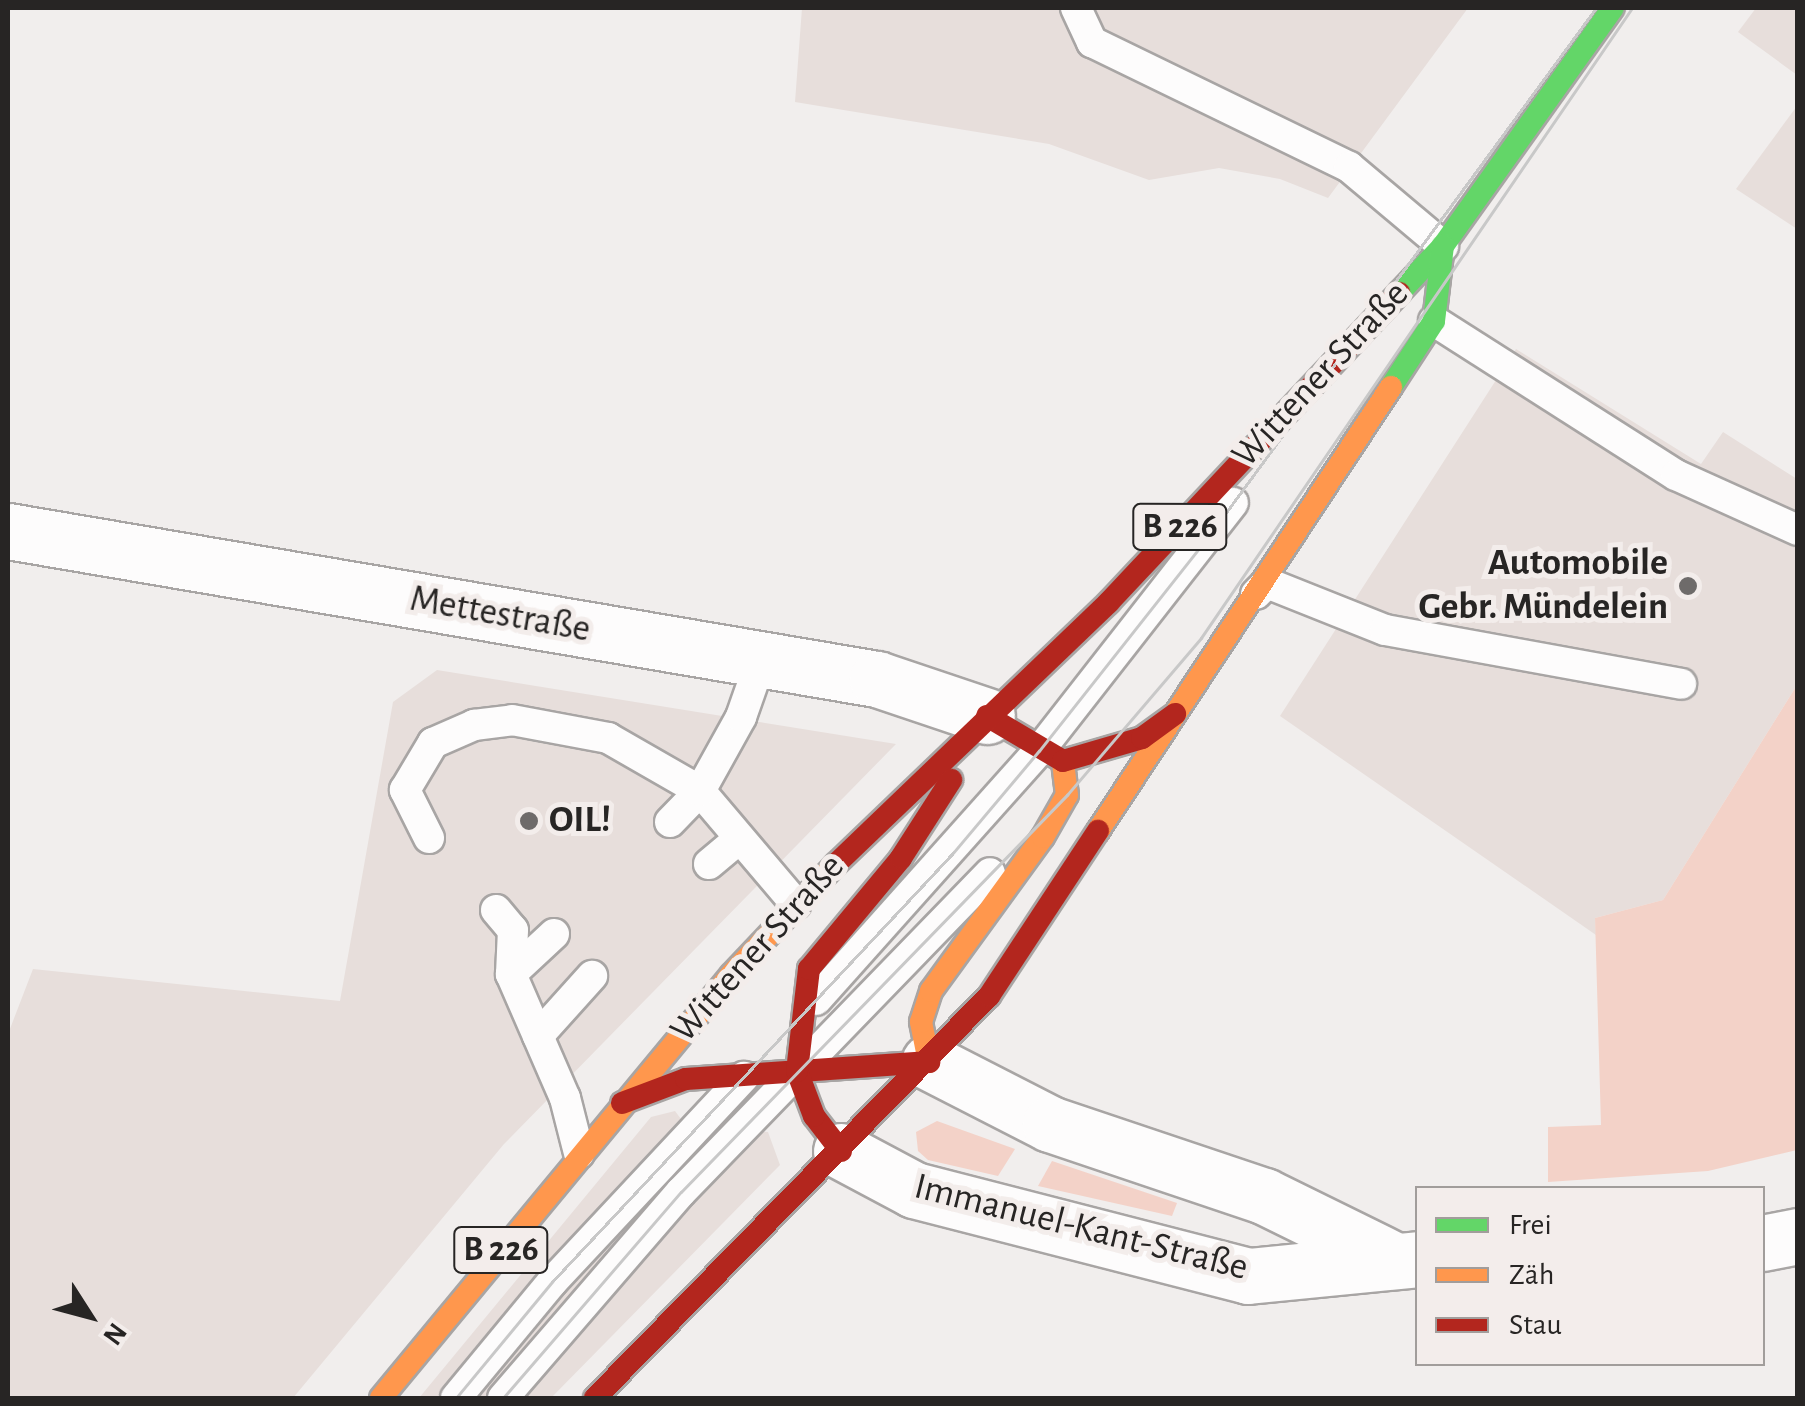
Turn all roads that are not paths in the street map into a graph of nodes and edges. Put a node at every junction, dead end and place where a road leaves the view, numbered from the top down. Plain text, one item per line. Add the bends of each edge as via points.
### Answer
1 (1076, 8) edge
2 (1613, 8) edge
3 (1443, 246) junction
4 (1434, 321) junction
5 (1361, 327) junction
6 (1798, 530) edge
7 (8, 531) edge
8 (1267, 584) junction
9 (761, 660) junction
10 (1680, 684) dead end
11 (1186, 706) junction
12 (987, 716) junction
13 (1107, 749) junction
14 (1051, 756) junction
15 (700, 791) junction
16 (1067, 795) junction
17 (670, 822) dead end
18 (430, 838) dead end
19 (740, 839) junction
20 (709, 864) dead end
21 (796, 904) junction
22 (496, 910) dead end
23 (554, 934) dead end
24 (511, 974) junction
25 (592, 976) dead end
26 (798, 1019) junction
27 (538, 1036) junction
28 (928, 1062) junction
29 (797, 1071) junction
30 (746, 1075) junction
31 (620, 1103) junction
32 (841, 1151) junction
33 (579, 1153) junction
34 (1798, 1236) edge
35 (1765, 1242) edge
36 (1404, 1259) edge
37 (382, 1398) edge
38 (456, 1398) edge
39 (503, 1398) edge
40 (595, 1398) edge

1 - 3 lane via 1092,42 1349,167
2 - 3 main road, Wittener Straße / B 226
3 - 4 main road, Wittener Straße / B 226
3 - 5 main road, Wittener Straße / B 226
4 - 6 lane via 1676,475
4 - 8 main road, Wittener Straße / B 226
5 - 12 main road, Wittener Straße / B 226 via 1110,602
5 - 14 lane
7 - 9 street, Mettestraße
8 - 10 lane via 1385,630
8 - 11 main road, Wittener Straße / B 226
8 - 13 lane
9 - 12 street, Mettestraße via 877,679
9 - 15 lane via 742,717
11 - 13 main road, Wittener Straße via 1142,738
11 - 28 main road, Wittener Straße / B 226 via 988,996
12 - 14 main road
12 - 21 main road, Wittener Straße / B 226
12 - 26 main road, Wittener Straße via 901,858 809,969
13 - 14 main road, Wittener Straße
13 - 16 lane
14 - 16 main road
14 - 26 lane
15 - 17 lane
15 - 18 lane via 608,738 512,720 474,725 433,743 405,790
15 - 19 lane
16 - 28 main road via 980,932 931,991 921,1022
16 - 29 lane
19 - 20 lane
19 - 21 lane
21 - 31 main road, Wittener Straße / B 226
22 - 24 lane via 514,930
23 - 24 lane
24 - 27 lane
25 - 27 lane
26 - 29 main road, Wittener Straße
26 - 30 lane
27 - 33 lane
28 - 29 main road, Wittener Straße
28 - 32 main road, Wittener Straße / B 226
28 - 36 street, Immanuel-Kant-Straße via 1050,1124 1264,1196
29 - 30 main road, Wittener Straße
29 - 32 main road, Wittener Straße via 814,1116
29 - 39 lane via 681,1192
30 - 31 main road, Wittener Straße via 686,1079
30 - 38 lane via 552,1282
31 - 33 main road, Wittener Straße / B 226
32 - 36 street, Immanuel-Kant-Straße via 914,1190 1248,1276
32 - 40 main road, Wittener Straße / B 226
33 - 37 main road, Wittener Straße / B 226
34 - 35 street

